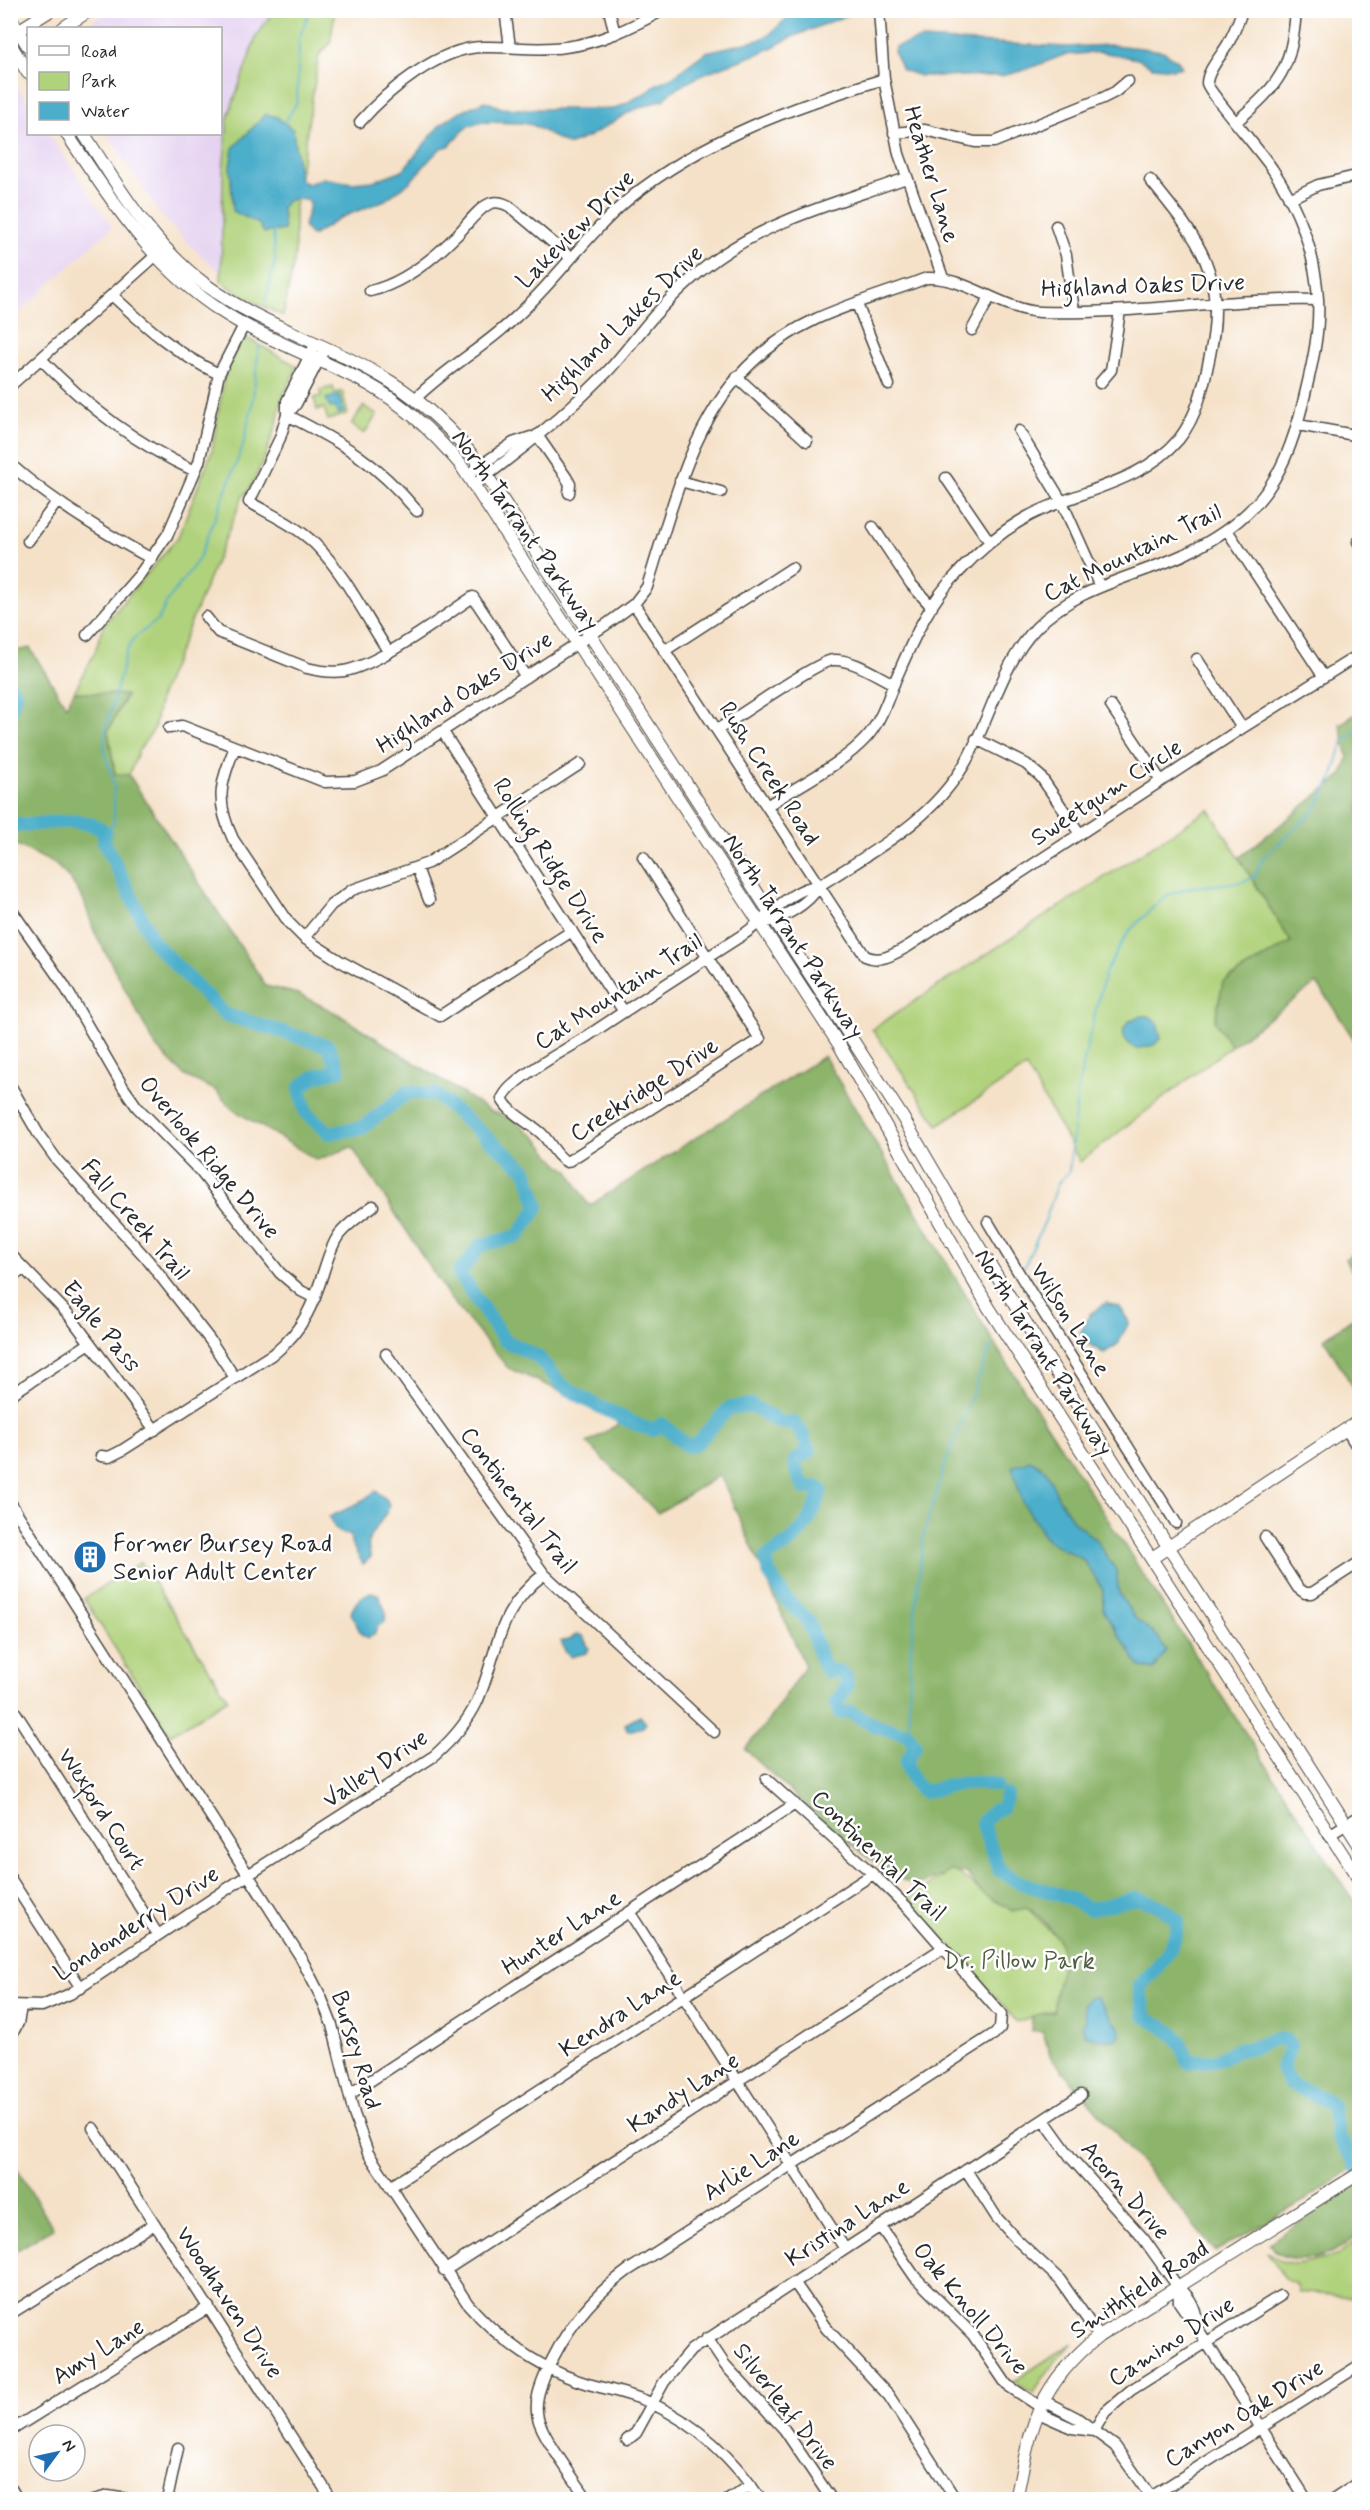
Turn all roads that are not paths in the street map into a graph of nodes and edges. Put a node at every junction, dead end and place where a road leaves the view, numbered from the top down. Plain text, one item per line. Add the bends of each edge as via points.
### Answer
1 (51, 10) edge
2 (90, 10) edge
3 (505, 10) edge
4 (609, 10) edge
5 (663, 10) edge
6 (879, 10) edge
7 (1296, 10) edge
8 (1240, 11) edge
9 (10, 17) edge
10 (64, 27) edge
11 (15, 33) edge
12 (615, 34) junction
13 (10, 44) edge
14 (27, 44) edge
15 (510, 47) junction
16 (19, 57) edge
17 (27, 71) edge
18 (884, 79) junction
19 (1128, 81) dead end
20 (1237, 121) junction
21 (360, 122) dead end
22 (894, 133) junction
23 (69, 135) edge
24 (85, 135) edge
25 (92, 146) junction
26 (80, 153) junction
27 (1359, 175) edge
28 (906, 178) junction
29 (1150, 180) dead end
30 (1289, 199) junction
31 (1056, 226) dead end
32 (165, 247) junction
33 (155, 256) junction
34 (571, 258) junction
35 (943, 278) junction
36 (370, 291) dead end
37 (112, 296) junction
38 (990, 297) junction
39 (1318, 300) junction
40 (856, 304) junction
41 (1216, 304) junction
42 (1120, 310) junction
43 (1074, 311) junction
44 (244, 325) junction
45 (972, 330) dead end
46 (320, 346) junction
47 (314, 358) junction
48 (41, 359) junction
49 (219, 374) junction
50 (737, 376) junction
51 (1100, 383) dead end
52 (889, 385) dead end
53 (10, 386) edge
54 (415, 399) junction
55 (287, 415) junction
56 (1298, 425) junction
57 (1019, 431) dead end
58 (537, 435) junction
59 (1359, 436) edge
60 (807, 441) dead end
61 (10, 464) edge
62 (484, 470) junction
63 (195, 471) junction
64 (946, 478) dead end
65 (471, 479) junction
66 (680, 482) junction
67 (721, 492) dead end
68 (569, 493) dead end
69 (57, 502) junction
70 (1062, 502) junction
71 (417, 511) dead end
72 (873, 527) dead end
73 (1227, 530) junction
74 (28, 541) dead end
75 (989, 541) junction
76 (152, 559) junction
77 (792, 568) dead end
78 (1100, 587) junction
79 (634, 604) junction
80 (932, 607) junction
81 (206, 617) dead end
82 (87, 635) dead end
83 (591, 635) junction
84 (579, 643) junction
85 (388, 651) junction
86 (664, 651) junction
87 (1359, 654) edge
88 (1197, 659) dead end
89 (1323, 676) junction
90 (526, 677) junction
91 (894, 684) junction
92 (1111, 706) dead end
93 (170, 728) dead end
94 (1242, 728) junction
95 (717, 730) junction
96 (443, 732) junction
97 (976, 739) junction
98 (235, 747) junction
99 (580, 764) dead end
100 (1161, 782) junction
101 (768, 806) junction
102 (498, 818) junction
103 (1080, 834) junction
104 (643, 857) dead end
105 (417, 868) junction
106 (819, 886) junction
107 (429, 900) dead end
108 (10, 908) edge
109 (773, 916) junction
110 (761, 923) junction
111 (572, 931) junction
112 (304, 938) junction
113 (708, 958) junction
114 (875, 960) joint
115 (624, 1012) junction
116 (10, 1085) edge
117 (502, 1099) joint
118 (373, 1206) dead end
119 (988, 1222) dead end
120 (10, 1254) edge
121 (24, 1269) junction
122 (10, 1278) edge
123 (315, 1298) junction
124 (90, 1343) junction
125 (386, 1354) dead end
126 (235, 1378) junction
127 (10, 1395) edge
128 (1359, 1420) edge
129 (1346, 1429) junction
130 (155, 1430) junction
131 (1121, 1438) junction
132 (1105, 1448) junction
133 (1359, 1451) edge
134 (101, 1456) dead end
135 (10, 1502) edge
136 (1176, 1523) dead end
137 (1265, 1537) dead end
138 (1169, 1548) junction
139 (1152, 1558) junction
140 (1359, 1562) edge
141 (544, 1574) junction
142 (1266, 1697) junction
143 (10, 1704) edge
144 (1247, 1709) junction
145 (714, 1732) dead end
146 (766, 1779) dead end
147 (795, 1804) junction
148 (1359, 1816) edge
149 (1346, 1825) junction
150 (1329, 1835) junction
151 (1359, 1846) edge
152 (873, 1874) junction
153 (248, 1875) junction
154 (10, 1878) edge
155 (1359, 1881) edge
156 (630, 1913) junction
157 (158, 1935) junction
158 (943, 1948) junction
159 (81, 1988) junction
160 (683, 1996) junction
161 (16, 2006) edge
162 (1002, 2022) joint
163 (10, 2038) edge
164 (738, 2081) junction
165 (350, 2094) junction
166 (1081, 2095) dead end
167 (1044, 2120) junction
168 (93, 2128) dead end
169 (791, 2164) junction
170 (966, 2170) junction
171 (1355, 2175) edge
172 (390, 2187) junction
173 (154, 2224) junction
174 (880, 2226) junction
175 (845, 2249) junction
176 (444, 2271) junction
177 (794, 2282) junction
178 (1178, 2287) junction
179 (1281, 2296) dead end
180 (209, 2307) junction
181 (10, 2314) edge
182 (1099, 2337) junction
183 (707, 2338) junction
184 (1206, 2343) junction
185 (1359, 2365) edge
186 (548, 2369) junction
187 (652, 2403) junction
188 (1039, 2406) junction
189 (1261, 2428) junction
190 (10, 2431) edge
191 (1094, 2431) junction
192 (627, 2440) dead end
193 (178, 2448) dead end
194 (1359, 2482) edge
195 (751, 2485) junction
196 (10, 2487) edge
197 (1152, 2498) edge
198 (18, 2499) edge
199 (94, 2499) edge
200 (132, 2499) edge
201 (167, 2499) edge
202 (332, 2499) edge
203 (588, 2499) edge
204 (728, 2499) edge
205 (761, 2499) edge
206 (832, 2499) edge
207 (956, 2499) edge
208 (1016, 2499) edge
209 (1307, 2499) edge
210 (1333, 2499) edge

1 - 11 main road
2 - 10 main road
3 - 15 street
4 - 12 street
5 - 12 street
6 - 18 street, Heather Lane
7 - 20 street via 1288,62 1281,77
8 - 20 street, Cat Mountain Trail via 1230,41 1207,80 1211,92
9 - 11 main road
11 - 14 main road
12 - 15 street via 564,48
13 - 16 main road
15 - 21 street via 465,48 441,56 372,108
16 - 17 main road
18 - 22 street, Heather Lane
18 - 34 street, Lakeview Drive via 745,129 697,153 630,199
19 - 22 street via 1103,98 994,141 975,142 925,130
20 - 30 street, Cat Mountain Trail via 1273,169
22 - 28 street, Heather Lane
23 - 26 main road, North Tarrant Parkway
24 - 25 main road, North Tarrant Parkway
25 - 26 main road
25 - 32 main road, North Tarrant Parkway
26 - 33 main road, North Tarrant Parkway via 122,217
27 - 30 street via 1326,183
28 - 35 street, Heather Lane
28 - 58 street, Highland Lakes Drive via 783,222 726,252 653,317 607,372
29 - 41 street via 1204,257 1214,283
30 - 39 street, Cat Mountain Trail via 1311,249
31 - 43 street via 1066,255
32 - 33 street
32 - 46 main road, North Tarrant Parkway via 192,274 225,297
33 - 37 street
33 - 44 main road, North Tarrant Parkway via 219,310
34 - 36 street via 509,206 492,203 405,278
34 - 54 street, Lakeview Drive via 537,298 500,332
35 - 38 street, Highland Oaks Drive
35 - 40 street, Highland Oaks Drive via 927,278
37 - 48 street
37 - 49 street via 169,345
38 - 43 street, Highland Oaks Drive via 1036,312
38 - 45 street
39 - 41 street, Highland Oaks Drive
39 - 56 street, Cat Mountain Trail via 1315,348
40 - 50 street, Highland Oaks Drive via 814,320 753,360
40 - 52 street
41 - 42 street, Highland Oaks Drive
41 - 70 street via 1216,325 1202,391 1180,438 1143,469
42 - 43 street, Highland Oaks Drive
42 - 51 street via 1111,370
44 - 47 main road, North Tarrant Parkway
44 - 49 street
46 - 47 street
46 - 54 main road, North Tarrant Parkway
47 - 55 street via 287,401
47 - 65 main road, North Tarrant Parkway via 368,384 411,413
48 - 53 street
48 - 63 street via 72,392 114,425
49 - 63 street
50 - 60 street
50 - 66 street, Highland Oaks Drive via 705,422
54 - 62 main road, North Tarrant Parkway via 447,427
55 - 71 street via 358,453
55 - 85 street via 249,502 315,544
56 - 59 street
56 - 73 street, Cat Mountain Trail via 1289,453 1270,486 1246,516
57 - 70 street
58 - 62 street, Highland Lakes Drive
58 - 68 street via 570,484
61 - 69 street
62 - 65 street, Highland Lakes Drive
62 - 83 main road, North Tarrant Parkway
63 - 76 street via 168,534
64 - 75 street
65 - 84 main road, North Tarrant Parkway
66 - 67 street
66 - 79 street, Highland Oaks Drive via 646,586
69 - 74 street
69 - 76 street
70 - 75 street
70 - 78 street
72 - 80 street via 911,584
73 - 78 street, Cat Mountain Trail via 1185,554
73 - 89 street
75 - 80 street via 954,576
76 - 82 street
77 - 86 street
78 - 97 street, Cat Mountain Trail via 1064,605 1032,632 1008,670
79 - 83 street, Highland Oaks Drive
79 - 86 street, Rush Creek Road
80 - 91 street
81 - 85 street via 218,632 319,671 356,668
83 - 84 street, Highland Oaks Drive
83 - 109 main road, North Tarrant Parkway
84 - 90 street, Highland Oaks Drive
84 - 110 main road, North Tarrant Parkway
85 - 90 street via 473,597
86 - 95 street, Rush Creek Road
87 - 89 street, Sweetgum Circle
88 - 94 street
89 - 94 street, Sweetgum Circle
90 - 96 street, Highland Oaks Drive
91 - 95 street via 860,667 833,660
91 - 101 street via 872,730 856,749
92 - 100 street
93 - 98 street, Highland Oaks Drive via 182,726
94 - 100 street, Sweetgum Circle
95 - 101 street, Rush Creek Road
96 - 98 street, Highland Oaks Drive via 381,771 346,783 309,777
96 - 102 street, Rolling Ridge Drive
97 - 103 street via 1034,769
97 - 106 street, Cat Mountain Trail via 943,796 914,825
98 - 112 street via 222,777 226,826 289,923
99 - 102 street
100 - 103 street, Sweetgum Circle
101 - 106 street, Rush Creek Road
102 - 105 street
102 - 111 street, Rolling Ridge Drive
103 - 114 street, Sweetgum Circle via 907,947
104 - 113 street
105 - 107 street
105 - 112 street via 352,890 331,905
106 - 109 street, Cat Mountain Trail via 803,890
106 - 114 street, Rush Creek Road via 865,956
108 - 123 street, Overlook Ridge Drive via 63,985 137,1107 200,1171 280,1273
109 - 110 street, Cat Mountain Trail
109 - 132 main road, North Tarrant Parkway via 903,1118
110 - 113 street, Cat Mountain Trail
110 - 139 main road, North Tarrant Parkway via 840,1046 989,1308
111 - 112 street via 440,1016
111 - 115 street, Rolling Ridge Drive
113 - 115 street, Cat Mountain Trail
113 - 117 street, Creekridge Drive via 760,1039 567,1162
115 - 117 street, Cat Mountain Trail via 514,1084
116 - 126 street, Fall Creek Trail via 57,1160 147,1259
118 - 123 street via 338,1236
119 - 131 street, Wilson Lane
120 - 121 street, Eagle Pass
121 - 122 street
121 - 124 street, Eagle Pass
123 - 126 street via 304,1324 289,1341
124 - 127 street
124 - 130 street, Eagle Pass
125 - 141 street, Continental Trail
126 - 130 street
128 - 129 main road
129 - 133 street
129 - 138 main road
130 - 134 street via 109,1457
131 - 132 street
131 - 136 street, Wilson Lane
132 - 138 main road, North Tarrant Parkway
135 - 153 street, Bursey Road
137 - 140 street via 1302,1592 1312,1593
138 - 139 main road
138 - 142 main road, North Tarrant Parkway
139 - 144 main road, North Tarrant Parkway
141 - 145 street, Continental Trail
141 - 153 street, Valley Drive via 522,1593 505,1618 478,1700 447,1745 419,1767
142 - 144 main road
142 - 149 main road, North Tarrant Parkway
143 - 157 street, Wexford Court
144 - 150 main road, North Tarrant Parkway
146 - 147 street, Continental Trail
147 - 152 street, Continental Trail
147 - 156 street, Hunter Lane
148 - 149 street
149 - 150 street
149 - 151 main road, North Tarrant Parkway
150 - 155 main road, North Tarrant Parkway
152 - 158 street, Continental Trail
152 - 160 street, Kendra Lane
153 - 157 street, Londonderry Drive
153 - 165 street, Bursey Road via 321,1996
154 - 159 street
156 - 160 street
156 - 165 street, Hunter Lane
157 - 159 street, Londonderry Drive
158 - 162 street, Continental Trail via 1001,2014
158 - 164 street, Kandy Lane
159 - 161 street, Londonderry Drive via 42,2006
160 - 164 street
160 - 172 street, Kendra Lane
161 - 163 street via 18,2023
162 - 169 street, Arlie Lane via 994,2034
164 - 169 street
164 - 176 street, Kandy Lane
165 - 172 street, Bursey Road via 368,2153
166 - 167 street, Kristina Lane
167 - 170 street, Kristina Lane
167 - 178 street, Acorn Drive via 1072,2160 1143,2238
168 - 173 street, Woodhaven Drive
169 - 175 street
169 - 186 street, Arlie Lane via 611,2283 579,2314
170 - 174 street, Kristina Lane
170 - 182 street via 997,2218 1056,2275
171 - 178 main road, Smithfield Road
172 - 176 street, Bursey Road
173 - 180 street, Woodhaven Drive
173 - 181 street
174 - 175 street, Kristina Lane
174 - 188 street, Oak Knoll Drive via 910,2271 973,2335 1007,2385
175 - 177 street, Kristina Lane
176 - 186 street, Bursey Road via 484,2322 511,2346
177 - 183 street, Kristina Lane
177 - 207 street via 826,2328 889,2396
178 - 182 main road, Smithfield Road
178 - 184 street, Acorn Drive via 1179,2302
179 - 184 street, Camino Drive
180 - 190 street, Amy Lane
180 - 202 street, Woodhaven Drive
182 - 188 main road, Smithfield Road via 1066,2364
183 - 187 street, Kristina Lane via 680,2361
183 - 206 street, Silverleaf Drive via 725,2365 783,2429
184 - 189 street, Acorn Drive
184 - 191 street, Camino Drive via 1117,2401
185 - 189 street, Canyon Oak Drive
186 - 187 street, Bursey Road
186 - 203 street, Arlie Lane via 538,2396 538,2416
187 - 192 street, Kristina Lane via 636,2433
187 - 195 street, Bursey Road via 709,2438
188 - 191 street, Oak Knoll Drive via 1050,2404
188 - 208 main road, Smithfield Road
189 - 197 street, Canyon Oak Drive
189 - 209 street, Acorn Drive
191 - 197 street, Oak Knoll Drive via 1115,2446
193 - 201 street
194 - 210 street
195 - 204 street
195 - 205 street, Bursey Road
196 - 198 street
199 - 200 street

